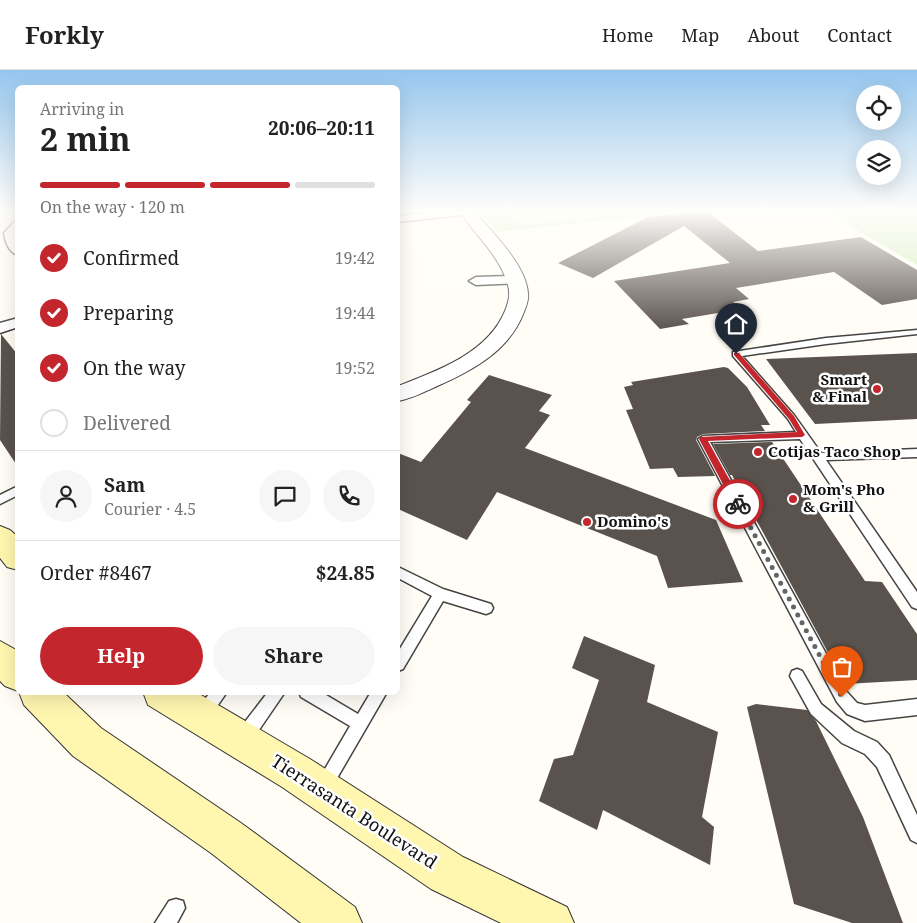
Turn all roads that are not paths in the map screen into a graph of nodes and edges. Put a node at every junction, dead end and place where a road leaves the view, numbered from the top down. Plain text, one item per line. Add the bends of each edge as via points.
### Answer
1 (497, 252) edge
2 (514, 280) junction
3 (476, 281) dead end
4 (15, 323) edge
5 (0, 328) edge
6 (917, 332) edge
7 (400, 393) edge
8 (802, 435) junction
9 (917, 453) edge
10 (818, 457) junction
11 (15, 492) edge
12 (0, 500) edge
13 (0, 538) edge
14 (15, 555) edge
15 (400, 573) edge
16 (440, 594) junction
17 (917, 603) edge
18 (486, 608) dead end
19 (400, 661) edge
20 (797, 676) dead end
21 (40, 695) edge
22 (173, 695) edge
23 (276, 695) edge
24 (311, 695) edge
25 (378, 695) edge
26 (210, 704) edge
27 (917, 707) edge
28 (361, 724) junction
29 (242, 740) junction
30 (321, 790) junction
31 (917, 834) edge
32 (339, 923) edge
33 (551, 923) edge

1 - 2 street
2 - 3 street
2 - 7 street via 519,293 508,329 476,358
4 - 5 street
6 - 8 lane via 736,354
8 - 10 lane
8 - 27 lane via 703,439 842,697 852,708 865,713
9 - 10 lane
10 - 17 lane
11 - 12 lane
13 - 14 main road
15 - 16 lane
16 - 18 lane
16 - 19 lane
20 - 31 lane via 816,709 848,737 871,748 883,761
21 - 32 main road via 87,742 226,838
22 - 26 main road, Tierrasanta Boulevard
23 - 29 lane
24 - 28 lane
25 - 28 lane
26 - 29 main road, Tierrasanta Boulevard
28 - 30 lane
29 - 30 main road, Tierrasanta Boulevard
30 - 33 main road, Tierrasanta Boulevard via 447,873

